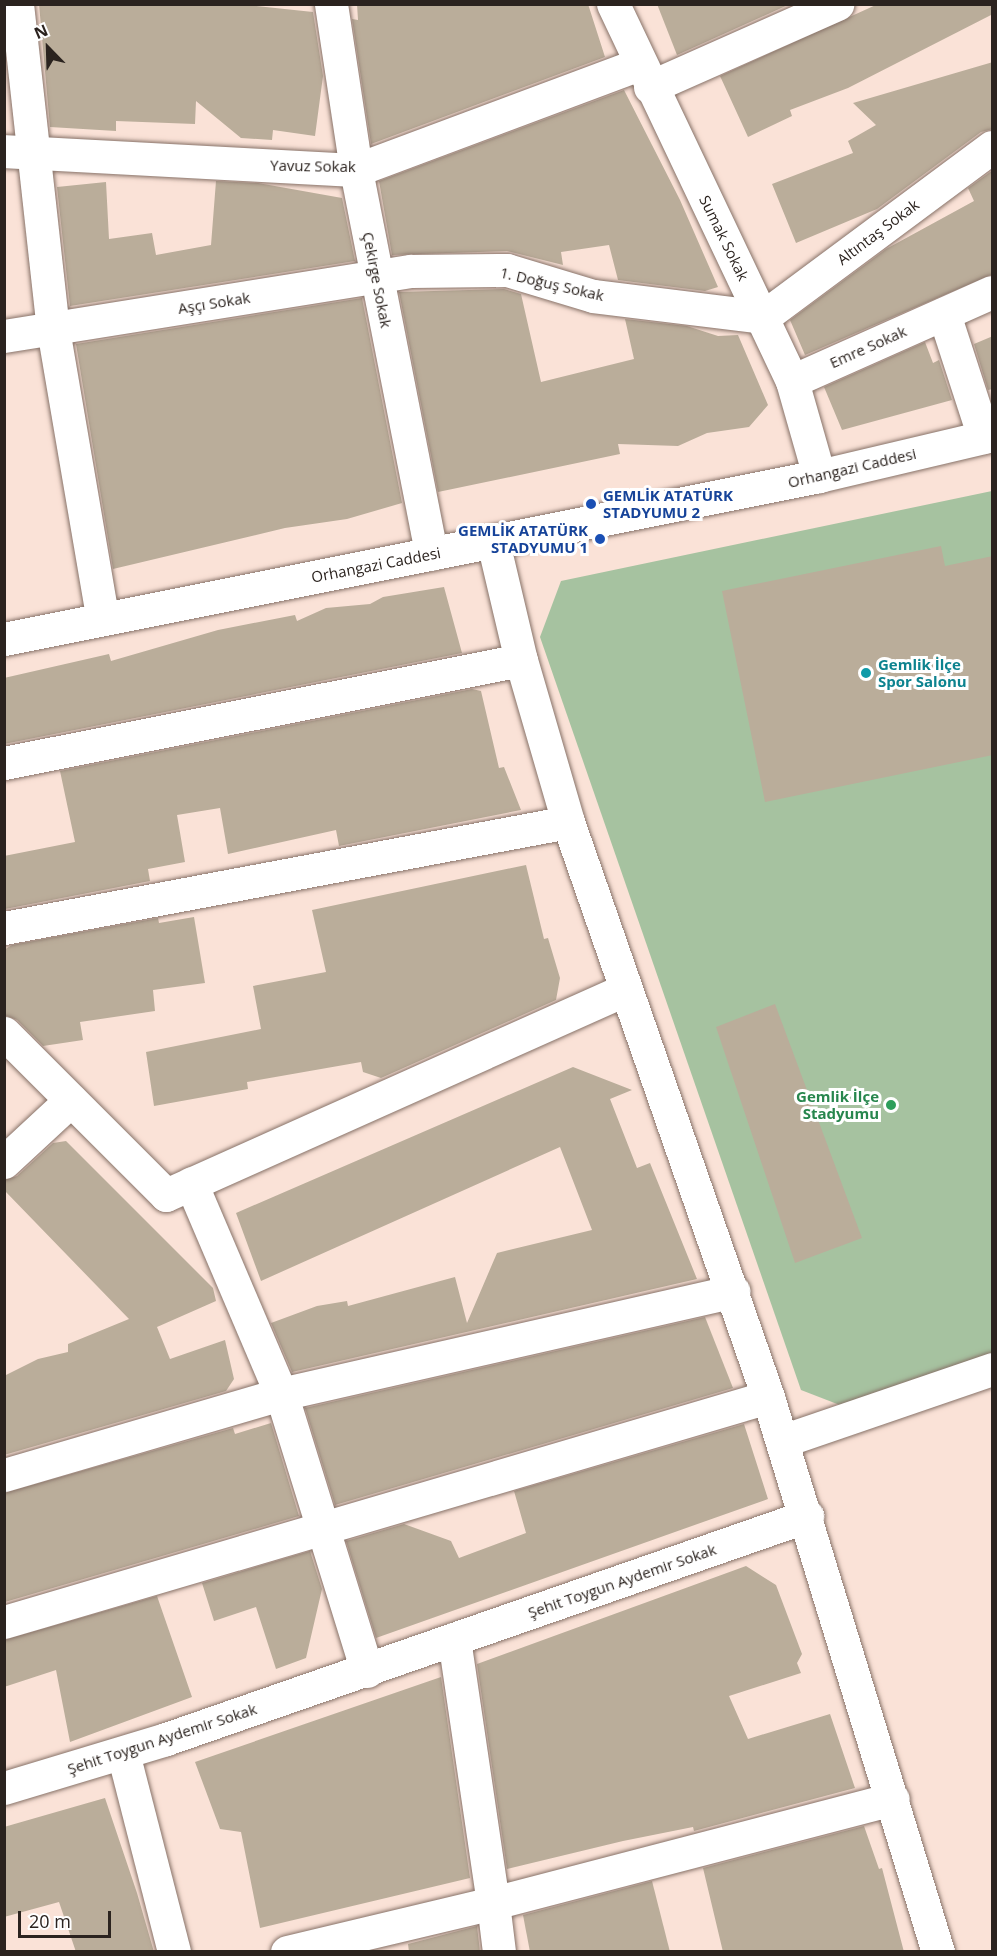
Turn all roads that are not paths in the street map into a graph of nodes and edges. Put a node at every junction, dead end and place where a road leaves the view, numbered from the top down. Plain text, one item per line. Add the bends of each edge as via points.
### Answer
1 (17, 4) edge
2 (331, 4) edge
3 (613, 4) edge
4 (837, 4) edge
5 (645, 76) junction
6 (993, 147) edge
7 (4, 152) edge
8 (36, 156) junction
9 (356, 170) junction
10 (376, 278) junction
11 (993, 292) edge
12 (944, 314) junction
13 (763, 317) junction
14 (53, 329) junction
15 (4, 336) edge
16 (792, 381) junction
17 (988, 436) edge
18 (819, 476) junction
19 (493, 542) junction
20 (431, 554) junction
21 (102, 617) junction
22 (4, 639) edge
23 (521, 660) junction
24 (4, 763) edge
25 (568, 822) junction
26 (4, 927) edge
27 (624, 990) junction
28 (4, 1033) edge
29 (71, 1100) junction
30 (4, 1162) edge
31 (191, 1183) junction
32 (733, 1291) junction
33 (993, 1370) edge
34 (281, 1394) junction
35 (768, 1396) junction
36 (782, 1441) junction
37 (4, 1475) edge
38 (807, 1516) junction
39 (324, 1528) junction
40 (4, 1622) edge
41 (454, 1639) junction
42 (366, 1671) junction
43 (123, 1753) junction
44 (4, 1788) edge
45 (892, 1800) junction
46 (493, 1903) junction
47 (174, 1952) edge
48 (287, 1952) edge
49 (499, 1952) edge
50 (938, 1952) edge

1 - 8 street
2 - 9 street, Çekirge Sokak
3 - 5 street, Sumak Sokak
4 - 5 street, Yavuz Sokak
5 - 9 street, Yavuz Sokak
5 - 13 street, Sumak Sokak
6 - 13 street, Altıntaş Sokak
7 - 8 street, Yavuz Sokak
8 - 9 street, Yavuz Sokak
8 - 14 street
9 - 10 street, Çekirge Sokak
10 - 13 street, 1. Doğuş Sokak via 411,271 507,270 593,296
10 - 14 street, Aşçı Sokak
10 - 20 street, Çekirge Sokak
11 - 12 street, Emre Sokak
12 - 16 street, Emre Sokak
12 - 17 street
13 - 16 street, Sumak Sokak
14 - 15 street, Aşçı Sokak
14 - 21 street
16 - 18 street, Sumak Sokak
17 - 18 street, Orhangazi Caddesi
18 - 19 street, Orhangazi Caddesi
19 - 20 street, Orhangazi Caddesi
19 - 23 street
20 - 21 street, Orhangazi Caddesi
21 - 22 street, Orhangazi Caddesi
23 - 24 street
23 - 25 street
25 - 26 street
25 - 27 street
27 - 31 street
27 - 32 street
28 - 29 street
29 - 30 street
29 - 31 street via 166,1195
31 - 34 street
32 - 34 street
32 - 35 street
33 - 36 street
34 - 37 street
34 - 39 street
35 - 36 street
35 - 39 street
36 - 38 street
38 - 41 street, Şehit Toygun Aydemir Sokak
38 - 45 street
39 - 40 street
39 - 42 street
41 - 42 street, Şehit Toygun Aydemir Sokak
41 - 46 street
42 - 43 street, Şehit Toygun Aydemir Sokak
43 - 44 street, Şehit Toygun Aydemir Sokak
43 - 47 street
45 - 46 street
45 - 50 street
46 - 48 street
46 - 49 street

